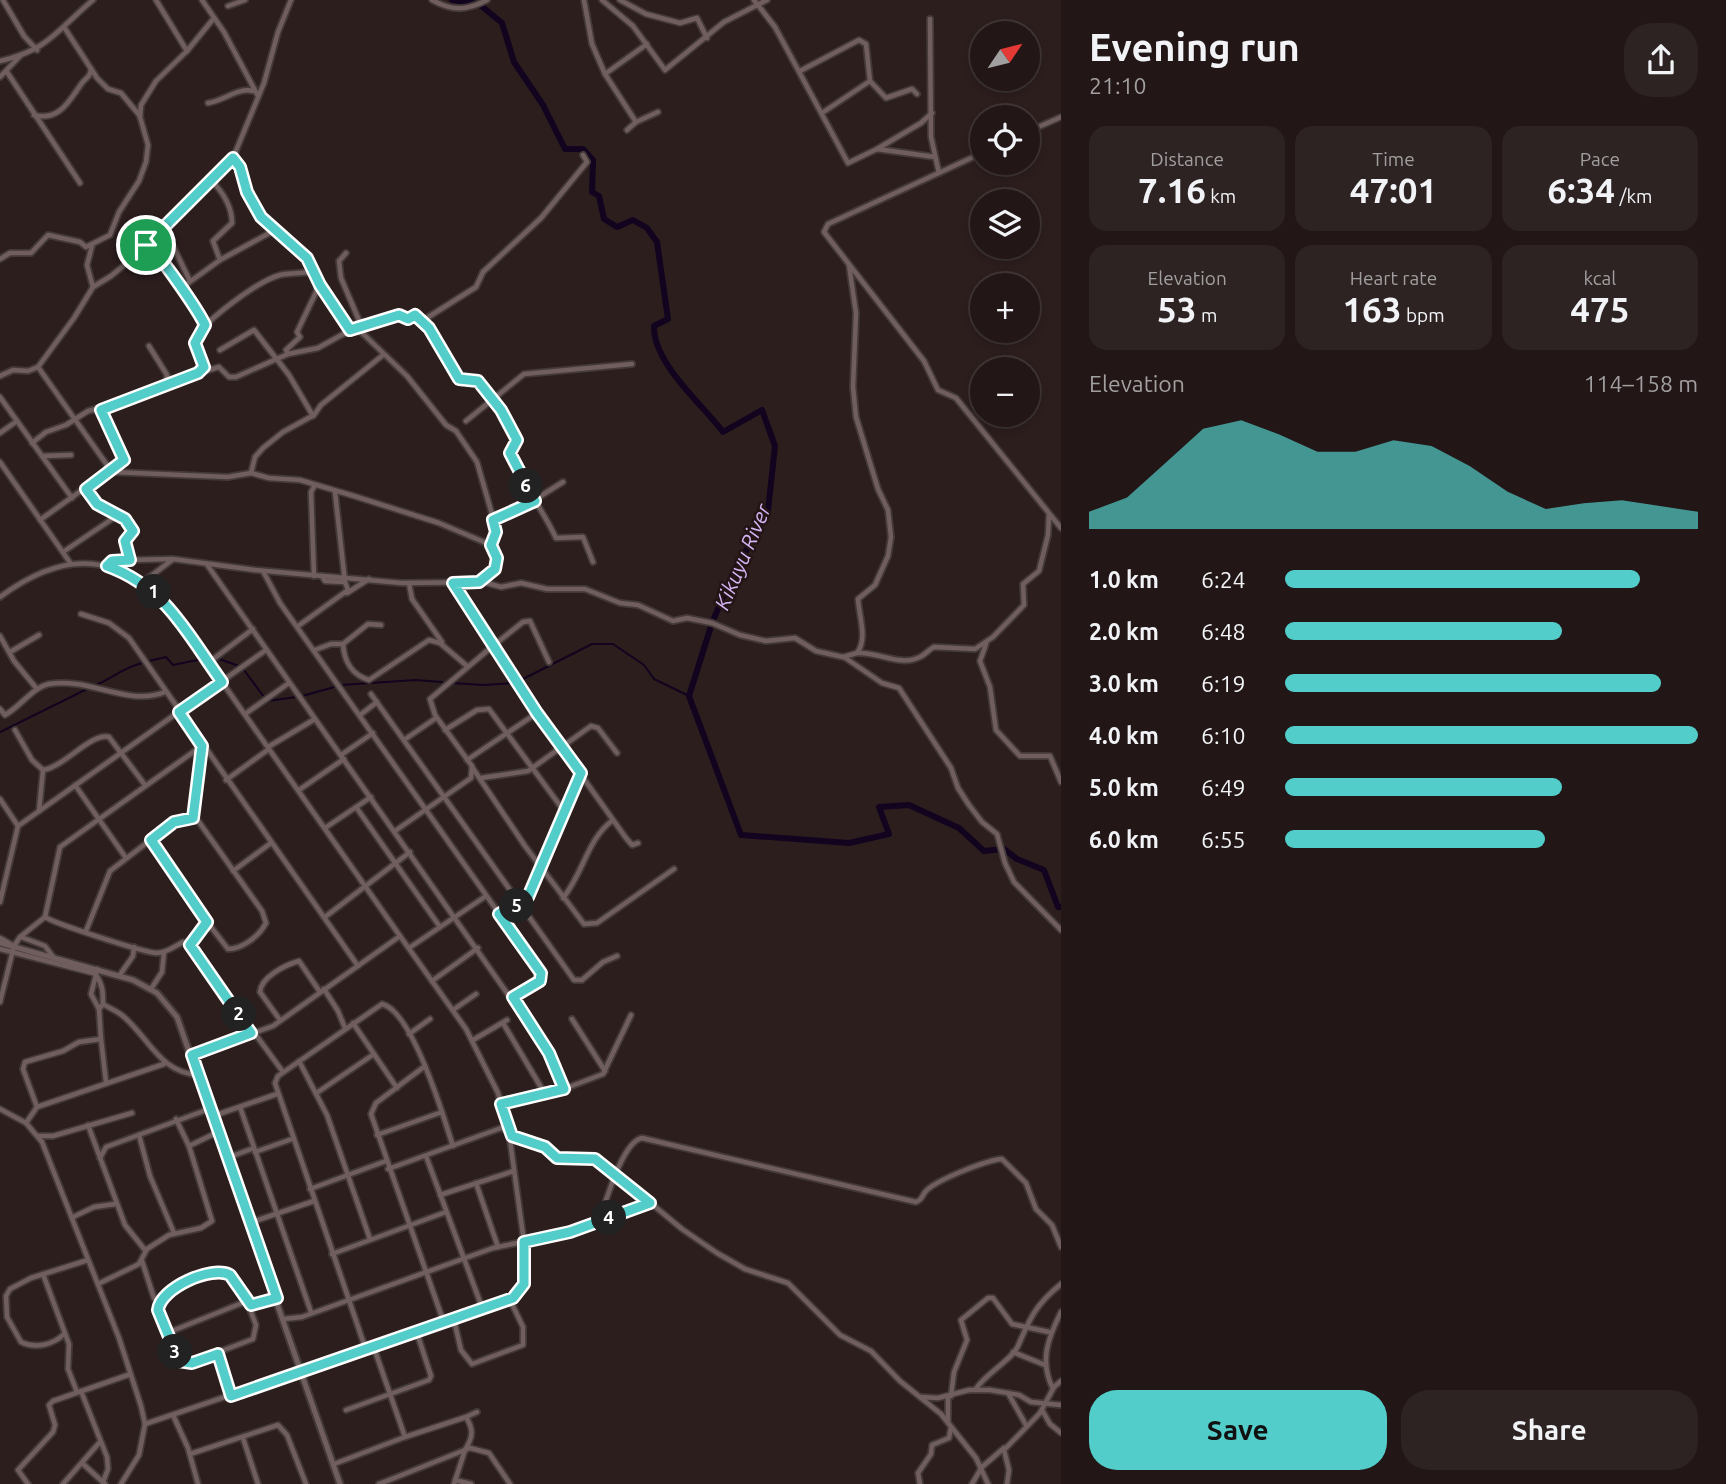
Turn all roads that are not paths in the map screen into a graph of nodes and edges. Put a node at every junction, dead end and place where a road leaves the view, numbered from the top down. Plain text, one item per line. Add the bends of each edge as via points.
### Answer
1 (3, 0) edge
2 (93, 0) edge
3 (156, 0) edge
4 (202, 0) edge
5 (245, 0) edge
6 (291, 0) edge
7 (432, 0) edge
8 (487, 0) edge
9 (584, 0) edge
10 (602, 0) edge
11 (620, 0) edge
12 (767, 0) edge
13 (755, 3) edge
14 (228, 6) dead end
15 (214, 18) junction
16 (930, 19) dead end
17 (64, 27) junction
18 (707, 38) junction
19 (647, 44) junction
20 (37, 50) junction
21 (187, 51) junction
22 (20, 56) junction
23 (0, 61) edge
24 (91, 68) junction
25 (800, 71) junction
26 (7, 72) junction
27 (605, 74) junction
28 (0, 77) edge
29 (870, 81) junction
30 (256, 94) junction
31 (917, 94) dead end
32 (208, 103) dead end
33 (658, 112) dead end
34 (933, 112) junction
35 (822, 113) junction
36 (34, 115) junction
37 (141, 117) junction
38 (1061, 117) edge
39 (636, 122) junction
40 (1040, 126) edge
41 (626, 130) dead end
42 (877, 149) junction
43 (583, 155) dead end
44 (935, 157) junction
45 (233, 158) junction
46 (970, 159) edge
47 (939, 173) junction
48 (210, 179) junction
49 (80, 183) dead end
50 (275, 230) junction
51 (92, 245) junction
52 (146, 245) junction
53 (174, 248) dead end
54 (346, 253) dead end
55 (0, 258) edge
56 (220, 260) junction
57 (849, 265) junction
58 (314, 272) junction
59 (190, 282) junction
60 (320, 285) junction
61 (93, 286) junction
62 (181, 286) junction
63 (422, 321) junction
64 (205, 325) junction
65 (358, 326) junction
66 (350, 330) junction
67 (149, 346) dead end
68 (220, 350) dead end
69 (288, 354) junction
70 (383, 355) junction
71 (276, 360) junction
72 (632, 364) dead end
73 (38, 367) junction
74 (198, 373) junction
75 (0, 376) edge
76 (166, 386) junction
77 (0, 397) edge
78 (492, 398) junction
79 (101, 410) junction
80 (313, 416) junction
81 (75, 419) junction
82 (17, 421) junction
83 (466, 421) dead end
84 (0, 433) edge
85 (32, 443) junction
86 (71, 455) dead end
87 (41, 456) junction
88 (0, 462) edge
89 (112, 472) junction
90 (251, 473) junction
91 (6, 474) junction
92 (0, 477) edge
93 (563, 482) dead end
94 (315, 485) junction
95 (86, 489) junction
96 (335, 492) junction
97 (72, 498) junction
98 (535, 501) junction
99 (106, 508) junction
100 (118, 515) junction
101 (1049, 515) junction
102 (40, 520) junction
103 (493, 520) junction
104 (109, 522) junction
105 (1061, 528) edge
106 (491, 545) junction
107 (63, 552) junction
108 (173, 559) junction
109 (130, 560) junction
110 (593, 562) dead end
111 (71, 564) junction
112 (208, 565) junction
113 (107, 566) junction
114 (263, 571) junction
115 (314, 576) junction
116 (370, 579) junction
117 (345, 580) junction
118 (143, 582) junction
119 (479, 582) junction
120 (409, 583) junction
121 (453, 583) junction
122 (346, 593) junction
123 (0, 597) edge
124 (81, 614) dead end
125 (381, 625) dead end
126 (298, 626) junction
127 (253, 629) junction
128 (39, 635) dead end
129 (0, 636) edge
130 (986, 643) junction
131 (343, 644) junction
132 (494, 645) junction
133 (446, 648) junction
134 (266, 650) junction
135 (315, 650) junction
136 (10, 652) junction
137 (857, 653) junction
138 (843, 657) junction
139 (549, 662) dead end
140 (208, 663) junction
141 (467, 666) junction
142 (222, 682) junction
143 (289, 683) junction
144 (37, 689) junction
145 (165, 692) junction
146 (371, 694) dead end
147 (377, 702) junction
148 (0, 709) edge
149 (179, 712) junction
150 (537, 713) junction
151 (245, 714) junction
152 (360, 715) junction
153 (436, 718) junction
154 (315, 719) junction
155 (15, 730) dead end
156 (445, 730) junction
157 (373, 733) junction
158 (507, 734) junction
159 (404, 740) junction
160 (202, 746) junction
161 (563, 746) junction
162 (268, 748) junction
163 (123, 753) junction
164 (617, 753) dead end
165 (342, 757) junction
166 (467, 760) junction
167 (472, 766) junction
168 (532, 768) junction
169 (43, 770) junction
170 (581, 773) junction
171 (480, 778) junction
172 (226, 780) junction
173 (1061, 782) edge
174 (75, 785) junction
175 (145, 785) junction
176 (299, 790) junction
177 (371, 797) junction
178 (444, 798) junction
179 (0, 799) edge
180 (356, 807) junction
181 (426, 809) junction
182 (39, 811) junction
183 (564, 811) junction
184 (98, 818) junction
185 (193, 818) junction
186 (613, 820) junction
187 (18, 826) junction
188 (326, 828) junction
189 (395, 831) junction
190 (151, 840) junction
191 (271, 843) junction
192 (639, 843) dead end
193 (410, 852) junction
194 (126, 858) junction
195 (395, 863) junction
196 (542, 869) junction
197 (674, 869) dead end
198 (233, 871) junction
199 (366, 886) junction
200 (1, 891) edge
201 (487, 895) junction
202 (563, 898) junction
203 (0, 902) edge
204 (519, 904) junction
205 (499, 914) junction
206 (456, 916) junction
207 (45, 917) junction
208 (325, 917) junction
209 (207, 922) junction
210 (440, 927) junction
211 (1061, 930) edge
212 (86, 931) junction
213 (20, 936) junction
214 (400, 936) junction
215 (0, 937) edge
216 (0, 943) edge
217 (190, 945) junction
218 (134, 947) junction
219 (409, 948) junction
220 (478, 948) junction
221 (0, 949) edge
222 (13, 949) junction
223 (142, 950) junction
224 (164, 952) junction
225 (133, 956) junction
226 (617, 956) dead end
227 (10, 958) junction
228 (54, 958) junction
229 (0, 963) edge
230 (358, 966) junction
231 (96, 972) junction
232 (119, 976) junction
233 (432, 981) junction
234 (151, 989) junction
235 (322, 991) junction
236 (476, 994) dead end
237 (513, 997) junction
238 (0, 1002) edge
239 (101, 1007) junction
240 (453, 1010) junction
241 (632, 1015) dead end
242 (572, 1019) dead end
243 (280, 1020) junction
244 (430, 1020) dead end
245 (349, 1025) junction
246 (251, 1033) junction
247 (409, 1034) junction
248 (101, 1039) junction
249 (473, 1040) junction
250 (374, 1054) junction
251 (192, 1055) junction
252 (299, 1061) junction
253 (164, 1064) junction
254 (425, 1066) junction
255 (605, 1071) junction
256 (283, 1072) junction
257 (199, 1075) junction
258 (106, 1082) junction
259 (397, 1088) junction
260 (564, 1089) junction
261 (318, 1092) junction
262 (277, 1094) junction
263 (545, 1094) junction
264 (501, 1104) junction
265 (37, 1107) junction
266 (240, 1107) junction
267 (210, 1108) junction
268 (0, 1109) edge
269 (442, 1112) junction
270 (132, 1113) dead end
271 (213, 1116) junction
272 (176, 1119) junction
273 (26, 1123) junction
274 (88, 1125) junction
275 (218, 1132) junction
276 (508, 1132) junction
277 (139, 1135) junction
278 (377, 1135) junction
279 (38, 1136) junction
280 (292, 1139) junction
281 (189, 1146) junction
282 (453, 1146) junction
283 (255, 1150) junction
284 (426, 1156) junction
285 (100, 1158) junction
286 (227, 1158) junction
287 (386, 1161) junction
288 (388, 1169) junction
289 (514, 1171) junction
290 (615, 1174) junction
291 (347, 1175) junction
292 (476, 1183) junction
293 (310, 1189) junction
294 (440, 1195) junction
295 (314, 1201) junction
296 (115, 1203) junction
297 (650, 1203) junction
298 (446, 1212) junction
299 (276, 1215) junction
300 (73, 1217) junction
301 (599, 1221) junction
302 (248, 1223) junction
303 (408, 1225) junction
304 (174, 1233) junction
305 (370, 1240) junction
306 (524, 1242) junction
307 (498, 1247) junction
308 (1061, 1247) edge
309 (145, 1251) junction
310 (332, 1254) junction
311 (463, 1258) junction
312 (88, 1260) junction
313 (142, 1260) junction
314 (426, 1271) junction
315 (43, 1274) junction
316 (98, 1284) junction
317 (1061, 1284) edge
318 (277, 1298) junction
319 (161, 1300) junction
320 (510, 1300) junction
321 (349, 1301) junction
322 (247, 1303) junction
323 (482, 1310) junction
324 (312, 1312) junction
325 (1061, 1312) edge
326 (283, 1319) junction
327 (454, 1320) junction
328 (444, 1323) junction
329 (1026, 1329) junction
330 (417, 1332) junction
331 (1049, 1332) junction
332 (167, 1333) junction
333 (64, 1334) junction
334 (374, 1348) junction
335 (366, 1350) junction
336 (1012, 1352) junction
337 (218, 1354) junction
338 (1045, 1365) junction
339 (301, 1373) junction
340 (128, 1374) junction
341 (1061, 1381) edge
342 (975, 1390) junction
343 (1053, 1390) junction
344 (79, 1391) junction
345 (1008, 1393) junction
346 (231, 1396) junction
347 (389, 1396) junction
348 (949, 1396) junction
349 (920, 1397) junction
350 (1048, 1402) junction
351 (1061, 1405) edge
352 (346, 1410) dead end
353 (1042, 1410) junction
354 (477, 1412) dead end
355 (173, 1415) junction
356 (466, 1417) junction
357 (145, 1424) junction
358 (949, 1424) junction
359 (1026, 1425) junction
360 (1061, 1433) edge
361 (405, 1437) junction
362 (243, 1438) junction
363 (99, 1443) junction
364 (1005, 1447) junction
365 (466, 1450) junction
366 (190, 1454) junction
367 (82, 1463) junction
368 (334, 1464) junction
369 (982, 1467) junction
370 (454, 1482) edge
371 (104, 1483) edge
372 (28, 1484) edge
373 (63, 1484) edge
374 (121, 1484) edge
375 (198, 1484) edge
376 (258, 1484) edge
377 (306, 1484) edge
378 (340, 1484) edge
379 (379, 1484) edge
380 (471, 1484) edge
381 (510, 1484) edge
382 (920, 1484) edge
383 (972, 1484) edge
384 (988, 1484) edge
385 (1007, 1484) edge

1 - 20 street
2 - 17 street
3 - 21 street
4 - 15 street
5 - 14 street
6 - 30 street
7 - 8 street via 464,9
9 - 27 street via 589,36
10 - 19 street via 634,26
11 - 18 street via 646,14 680,23 697,18
12 - 13 street
13 - 18 street
13 - 25 street
15 - 21 street
15 - 30 street
16 - 34 street
17 - 20 street
17 - 24 street
18 - 19 street via 665,70
19 - 27 street
20 - 22 street
21 - 37 street via 156,81 141,105
22 - 23 street
22 - 26 street
24 - 36 street via 89,77 61,110 45,117
24 - 37 street via 108,89 120,91
25 - 29 street via 859,40 866,44
25 - 35 street
26 - 28 street
26 - 36 street
27 - 39 street
29 - 31 street via 882,97 912,89
29 - 35 street
30 - 32 street via 241,91
30 - 45 street
33 - 39 street
34 - 42 street
34 - 44 street
35 - 42 street via 848,163
36 - 49 street
37 - 51 street via 148,145 141,178 110,235
38 - 40 street
39 - 41 street
42 - 44 street
43 - 63 street via 587,161 573,182 483,272 476,287
44 - 47 street
45 - 48 street
45 - 50 street via 256,209
46 - 47 street
47 - 57 street via 825,225 824,232
48 - 52 street
48 - 56 street via 233,219 213,241
50 - 56 street
50 - 58 street via 301,251
51 - 55 street via 48,235 31,253
51 - 61 street via 87,265
52 - 61 street
52 - 62 street
53 - 59 street
54 - 65 street via 339,261 341,278
56 - 59 street
57 - 101 street via 924,361 938,390 956,398
57 - 137 street via 856,313 856,417 888,510 891,537 875,585 858,600 862,625
58 - 60 street
58 - 64 street via 276,276 245,292
59 - 62 street
60 - 66 street
60 - 69 street via 297,332 300,337 286,350
61 - 73 street
62 - 64 street
63 - 65 street via 415,315 408,319 399,315
63 - 78 street via 459,379 478,381
64 - 74 street via 195,338 204,362
65 - 66 street
65 - 70 street
66 - 69 street via 318,348
67 - 76 street via 167,376
68 - 71 street via 254,330
69 - 71 street
70 - 80 street
70 - 103 street via 462,439 477,462
71 - 74 street via 236,377 229,377 219,367
71 - 80 street
72 - 78 street via 524,374
73 - 75 street
73 - 81 street
74 - 76 street
76 - 79 street
77 - 82 street
78 - 83 street
78 - 98 street via 517,440 510,453
79 - 81 street
79 - 89 street via 125,457
80 - 90 street via 263,448
81 - 85 street
81 - 89 street
82 - 84 street
82 - 85 street
85 - 87 street
86 - 87 street
87 - 97 street
88 - 91 street
89 - 90 street via 228,477
89 - 95 street
90 - 94 street
91 - 92 street
91 - 102 street
93 - 98 street
94 - 96 street
94 - 115 street via 311,502
95 - 97 street
95 - 99 street
96 - 106 street via 439,523
96 - 117 street
97 - 102 street
98 - 103 street
98 - 110 street via 556,538 583,537
99 - 100 street
99 - 104 street
100 - 104 street
100 - 109 street via 133,531 125,541
101 - 105 street
101 - 130 street via 1040,570 1023,584 1024,605
102 - 107 street
103 - 106 street via 496,532
104 - 107 street
106 - 119 street via 497,566
107 - 111 street
108 - 109 street
108 - 112 street
108 - 118 street
109 - 113 street via 112,561
111 - 113 street
111 - 123 street via 39,573
112 - 114 street
112 - 127 street
113 - 118 street
114 - 115 street
114 - 126 street
115 - 117 street
116 - 117 street
116 - 120 street
116 - 122 street
117 - 122 street
118 - 140 street via 169,607
119 - 121 street
119 - 138 street via 500,587 521,583 547,589 585,589 672,621 689,618 766,641 795,638 816,651
120 - 121 street
120 - 133 street via 412,599
121 - 132 street
122 - 126 street
124 - 145 street via 109,623 126,635
125 - 131 street via 368,624
126 - 135 street
127 - 134 street
127 - 140 street
128 - 136 street
129 - 136 street
130 - 137 street via 968,651 934,647 906,662
130 - 173 street via 980,661 990,686 996,731 1020,757 1050,756
131 - 133 street via 350,666 369,680 429,640
131 - 135 street
132 - 139 street via 530,621
132 - 141 street
132 - 150 street
133 - 141 street
134 - 142 street
134 - 143 street
135 - 152 street
136 - 144 street
137 - 138 street
138 - 211 street via 882,683 900,688 951,768 969,806 997,834 1014,881
140 - 142 street
141 - 153 street via 430,699
142 - 149 street
142 - 151 street
143 - 151 street
143 - 154 street
144 - 145 street via 52,684 91,685 142,698
144 - 148 street via 5,715
145 - 149 street
146 - 147 street
147 - 152 street
147 - 159 street
149 - 160 street
149 - 163 street
150 - 158 street
150 - 161 street
151 - 162 street
152 - 157 street
153 - 156 street
153 - 159 street
154 - 162 street
154 - 165 street
155 - 169 street
156 - 158 street via 486,708
156 - 166 street
157 - 165 street
157 - 181 street
158 - 166 street
158 - 168 street
159 - 178 street
160 - 172 street
160 - 175 street
160 - 185 street
161 - 164 street via 591,726 598,728
161 - 168 street
161 - 170 street
162 - 172 street
162 - 176 street
163 - 169 street via 109,737 101,736
163 - 174 street
163 - 175 street
165 - 176 street
165 - 177 street
166 - 167 street
167 - 171 street
167 - 178 street via 471,778
168 - 171 street
168 - 183 street
169 - 182 street
170 - 183 street
170 - 186 street
171 - 196 street
172 - 191 street
174 - 182 street
174 - 184 street
175 - 184 street
176 - 188 street
177 - 180 street
177 - 189 street
178 - 181 street
178 - 204 street
179 - 187 street
180 - 188 street
180 - 195 street
181 - 189 street
181 - 201 street
182 - 187 street
183 - 196 street
184 - 194 street
184 - 207 street via 60,847
185 - 190 street via 174,822
185 - 198 street
186 - 192 street via 632,845
186 - 202 street via 596,835 575,883
187 - 200 street
188 - 199 street
189 - 193 street
190 - 194 street
190 - 209 street
191 - 198 street
191 - 208 street
193 - 195 street
193 - 206 street
194 - 212 street via 106,875
195 - 199 street
195 - 210 street
196 - 202 street
196 - 204 street via 528,897
197 - 202 street via 590,925 579,920
198 - 209 street via 266,923 257,936 233,949
199 - 208 street
199 - 214 street
200 - 203 street
201 - 205 street
201 - 206 street
204 - 205 street
204 - 226 street via 574,980 582,980
205 - 237 street via 542,978
206 - 210 street
206 - 220 street
207 - 212 street via 66,928
207 - 213 street
208 - 230 street
209 - 217 street
210 - 219 street
212 - 218 street
213 - 222 street
213 - 228 street via 45,946
214 - 219 street
214 - 230 street
215 - 222 street
216 - 222 street
217 - 224 street via 183,942
217 - 246 street
218 - 223 street
218 - 225 street
219 - 233 street
220 - 233 street
220 - 237 street
221 - 222 street
222 - 227 street
222 - 228 street
222 - 231 street
223 - 224 street
223 - 225 street
224 - 234 street via 162,972
225 - 232 street
227 - 229 street
227 - 238 street
228 - 231 street
230 - 235 street
231 - 232 street
231 - 239 street via 102,983
231 - 239 street via 91,995
232 - 234 street
233 - 240 street
234 - 251 street via 177,1017
235 - 243 street
235 - 243 street via 299,961 269,976 260,992
235 - 245 street
236 - 240 street
237 - 260 street via 549,1053
239 - 248 street
239 - 253 street via 123,1016
240 - 249 street
241 - 255 street
242 - 255 street
243 - 246 street
244 - 247 street
245 - 247 street via 382,1004 392,1009
245 - 250 street
245 - 252 street
246 - 251 street
246 - 256 street
247 - 254 street
248 - 258 street
248 - 265 street via 79,1042 25,1062 23,1069
249 - 263 street via 505,1021
249 - 264 street
250 - 259 street
250 - 261 street
251 - 257 street
252 - 256 street
252 - 261 street
253 - 257 street via 182,1074
253 - 258 street
254 - 259 street
254 - 269 street
255 - 260 street via 588,1083
256 - 262 street via 275,1083
257 - 267 street
258 - 265 street
259 - 278 street via 373,1106
260 - 263 street
261 - 291 street
262 - 266 street
262 - 280 street
263 - 264 street
264 - 276 street
265 - 273 street
266 - 271 street
266 - 283 street
267 - 271 street
267 - 272 street
268 - 273 street
269 - 278 street
269 - 282 street
270 - 274 street
271 - 275 street
272 - 277 street
272 - 281 street
273 - 279 street
274 - 279 street
274 - 285 street
275 - 281 street
275 - 286 street
276 - 282 street via 501,1128
276 - 289 street
276 - 290 street via 545,1147 557,1158 595,1159
277 - 285 street via 106,1147
277 - 304 street
278 - 287 street
279 - 300 street
280 - 283 street
280 - 293 street
281 - 304 street via 212,1221
282 - 284 street
283 - 286 street
283 - 299 street
284 - 288 street
284 - 294 street
285 - 296 street
286 - 302 street
287 - 288 street
287 - 291 street
288 - 303 street
289 - 292 street
289 - 306 street
290 - 297 street
290 - 301 street
290 - 308 street via 635,1141 642,1138 916,1202 927,1189 1002,1159 1026,1183 1036,1209 1052,1225
291 - 293 street
291 - 305 street
292 - 294 street
292 - 307 street
293 - 295 street
294 - 298 street
295 - 299 street
295 - 310 street
296 - 300 street
296 - 309 street
297 - 301 street
297 - 349 street via 739,1266 789,1283 840,1335 871,1351
298 - 303 street
298 - 311 street
299 - 302 street
299 - 324 street
300 - 312 street
301 - 306 street
302 - 318 street
303 - 305 street
303 - 314 street
304 - 309 street
305 - 310 street
306 - 307 street
306 - 320 street via 524,1284
307 - 311 street
309 - 313 street
310 - 321 street
311 - 314 street
311 - 323 street
312 - 315 street
312 - 316 street
313 - 316 street
313 - 319 street via 154,1298
314 - 321 street
314 - 328 street
315 - 333 street
315 - 333 street via 8,1292 9,1323 17,1338 29,1346 56,1341
316 - 340 street
317 - 329 street via 1039,1303
318 - 322 street via 254,1306
318 - 326 street
319 - 322 street via 221,1271 234,1279
319 - 332 street via 159,1316
320 - 323 street
320 - 327 street via 523,1327 523,1345 480,1363 472,1364 464,1355
321 - 324 street
321 - 335 street
322 - 332 street
322 - 337 street via 256,1335
323 - 327 street
324 - 326 street
325 - 331 street
326 - 339 street
327 - 328 street
328 - 330 street
329 - 331 street
329 - 336 street
329 - 348 street via 1011,1322 991,1297 963,1318 967,1340
330 - 334 street
330 - 347 street via 430,1378
331 - 338 street
332 - 337 street via 182,1364
333 - 344 street via 71,1350 68,1369
334 - 335 street
334 - 347 street
335 - 339 street
336 - 338 street
336 - 342 street
337 - 346 street
338 - 343 street
339 - 346 street
339 - 368 street
340 - 344 street
340 - 357 street
341 - 343 street
342 - 345 street
342 - 348 street
343 - 350 street
344 - 363 street
344 - 372 street via 49,1405 53,1432 18,1470
345 - 350 street via 1031,1402
345 - 359 street
346 - 355 street
347 - 352 street
347 - 361 street
348 - 349 street
348 - 358 street
349 - 358 street
350 - 351 street
350 - 353 street
353 - 359 street
353 - 360 street
354 - 356 street
355 - 357 street
355 - 366 street
356 - 361 street
356 - 365 street via 472,1426
357 - 374 street via 139,1455
358 - 369 street
358 - 382 street via 949,1438 932,1445 918,1473
359 - 364 street
361 - 368 street
362 - 366 street
362 - 376 street
362 - 377 street via 281,1427
363 - 367 street
363 - 371 street via 107,1457
364 - 369 street
364 - 385 street
365 - 370 street
365 - 379 street
365 - 381 street via 478,1448 489,1453
366 - 375 street
367 - 371 street
367 - 373 street
368 - 378 street
369 - 383 street
369 - 384 street
370 - 380 street

